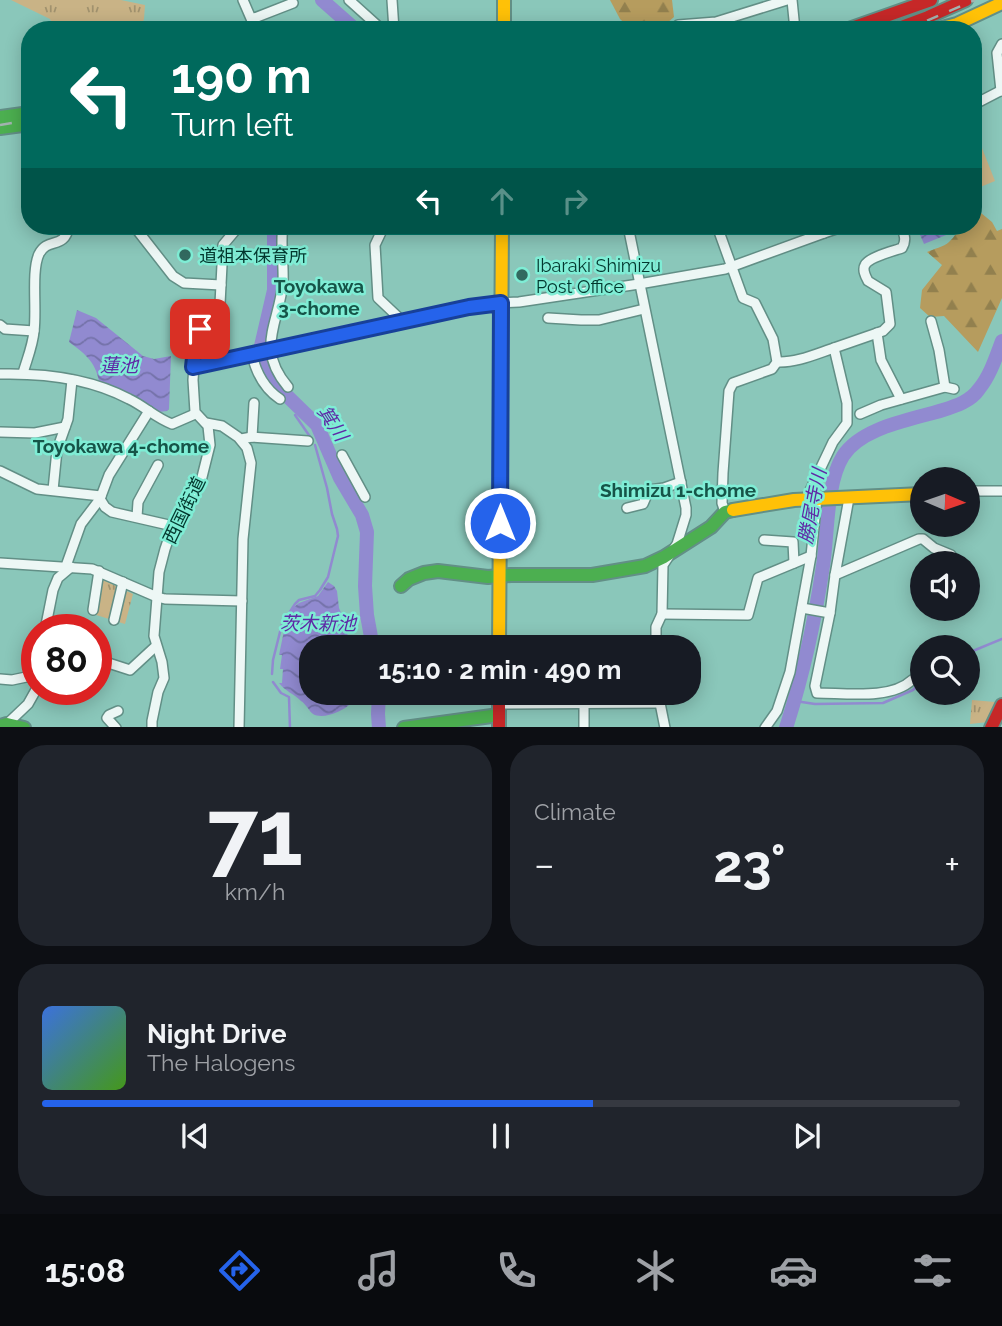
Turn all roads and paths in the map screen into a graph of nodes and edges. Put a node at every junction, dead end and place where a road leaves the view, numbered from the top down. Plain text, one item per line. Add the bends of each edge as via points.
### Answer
1 (243, 0) edge
2 (349, 0) edge
3 (392, 0) edge
4 (504, 0) edge
5 (789, 0) edge
6 (931, 0) edge
7 (993, 0) edge
8 (293, 2) dead end
9 (960, 2) edge
10 (1002, 3) edge
11 (902, 9) edge
12 (1002, 11) edge
13 (252, 19) joint
14 (372, 21) edge
15 (393, 21) edge
16 (504, 21) edge
17 (730, 21) edge
18 (793, 21) edge
19 (870, 21) edge
20 (915, 21) edge
21 (948, 21) edge
22 (963, 21) edge
23 (982, 21) edge
24 (1002, 44) edge
25 (1002, 91) edge
26 (982, 101) edge
27 (21, 114) edge
28 (0, 117) edge
29 (21, 125) edge
30 (0, 128) edge
31 (66, 235) edge
32 (141, 235) edge
33 (231, 235) edge
34 (283, 235) edge
35 (380, 235) edge
36 (502, 235) edge
37 (630, 235) edge
38 (720, 235) edge
39 (809, 235) edge
40 (904, 235) edge
41 (732, 266) junction
42 (639, 284) junction
43 (221, 285) junction
44 (501, 303) junction
45 (644, 309) junction
46 (548, 318) dead end
47 (932, 321) dead end
48 (400, 322) junction
49 (0, 325) edge
50 (34, 331) junction
51 (877, 333) junction
52 (834, 348) junction
53 (262, 352) junction
54 (777, 362) junction
55 (193, 367) junction
56 (23, 373) junction
57 (0, 374) edge
58 (72, 380) junction
59 (288, 387) dead end
60 (280, 399) dead end
61 (901, 399) junction
62 (254, 403) dead end
63 (149, 411) junction
64 (195, 414) junction
65 (860, 414) dead end
66 (206, 423) junction
67 (65, 427) junction
68 (0, 432) edge
69 (252, 437) junction
70 (240, 439) junction
71 (308, 441) dead end
72 (342, 454) dead end
73 (158, 465) dead end
74 (0, 471) edge
75 (681, 482) junction
76 (53, 490) junction
77 (980, 491) edge
78 (1002, 491) edge
79 (910, 495) edge
80 (365, 496) dead end
81 (101, 498) junction
82 (849, 498) junction
83 (811, 499) junction
84 (627, 509) dead end
85 (725, 512) junction
86 (137, 517) junction
87 (173, 526) junction
88 (764, 540) dead end
89 (941, 551) edge
90 (671, 553) junction
91 (811, 555) junction
92 (794, 562) junction
93 (0, 564) edge
94 (69, 567) junction
95 (99, 571) junction
96 (835, 575) junction
97 (500, 576) junction
98 (123, 582) junction
99 (401, 586) dead end
100 (157, 597) junction
101 (242, 601) junction
102 (802, 608) junction
103 (93, 610) dead end
104 (830, 613) junction
105 (48, 614) edge
106 (662, 614) junction
107 (114, 620) dead end
108 (499, 635) edge
109 (656, 635) edge
110 (156, 646) junction
111 (112, 664) edge
112 (21, 678) edge
113 (0, 679) edge
114 (910, 682) edge
115 (27, 705) edge
116 (574, 705) edge
117 (589, 705) edge
118 (660, 705) edge
119 (1002, 705) edge
120 (499, 710) edge
121 (118, 711) dead end
122 (3, 725) edge
123 (24, 727) edge
124 (116, 727) edge
125 (152, 727) edge
126 (239, 727) edge
127 (404, 727) edge
128 (584, 727) edge
129 (665, 727) edge
130 (765, 727) edge
131 (991, 727) edge

1 - 13 street
2 - 14 street
3 - 15 street
4 - 16 main road
5 - 17 street
5 - 18 street
6 - 11 main road
7 - 21 main road
8 - 13 street
9 - 20 main road
10 - 22 main road
11 - 19 main road
12 - 23 main road
24 - 25 street via 998,53
25 - 26 street
27 - 28 main road
29 - 30 main road
31 - 50 street via 39,254
32 - 43 street via 173,276 184,283
33 - 43 street via 223,245
34 - 53 street via 283,281 271,337
35 - 48 street via 375,245 378,298
36 - 44 main road
37 - 42 street
38 - 41 street
39 - 41 street
40 - 51 street via 902,248 871,259 864,267 868,281 886,292 890,324
41 - 42 street
41 - 54 street via 743,298 755,303 773,340
42 - 44 street
42 - 45 street
43 - 55 street via 220,304 197,336
44 - 48 main road
44 - 97 main road
45 - 46 street via 599,320
45 - 75 street
47 - 61 street via 949,388
48 - 53 main road
49 - 50 street
50 - 56 street
51 - 52 street
51 - 61 street via 881,360
52 - 54 street
52 - 83 street via 847,423 833,442
53 - 55 main road
53 - 59 street
53 - 60 street via 261,378
54 - 85 street via 772,369 733,383 730,391 723,473
55 - 64 street
56 - 57 street
56 - 58 street
58 - 63 street via 97,385
58 - 67 street
61 - 65 street
62 - 69 street
63 - 64 street via 172,424
63 - 81 street via 109,475
64 - 66 street
66 - 70 street via 222,426
66 - 87 street, 西国街道 via 210,442 203,475
67 - 68 street via 35,433
67 - 76 street
69 - 70 street
69 - 71 street
70 - 101 street via 252,465 243,539
72 - 80 street
73 - 86 street via 138,502
74 - 76 street via 37,489
75 - 84 street via 649,490 643,504
75 - 90 street via 685,515
76 - 81 street
77 - 78 street
79 - 82 main road
81 - 86 street via 112,512
81 - 94 street via 81,524
82 - 83 main road
82 - 96 street
83 - 85 main road
83 - 91 street
85 - 90 main road
86 - 87 street
87 - 100 street, 西国街道 via 159,572
88 - 92 street via 793,542
89 - 96 street via 919,539
90 - 97 main road via 645,566 592,575
90 - 106 street via 663,565
91 - 92 street
91 - 102 street
92 - 106 street via 758,578 748,615
93 - 94 street
94 - 95 street
94 - 105 street via 58,578
95 - 98 street
95 - 103 street
96 - 104 street
97 - 99 main road via 438,571
97 - 108 main road
98 - 100 street
98 - 107 street
100 - 101 street
100 - 110 street, 西国街道
101 - 126 street
102 - 104 street
102 - 130 street via 790,672 777,711
104 - 114 street via 817,693 879,694
106 - 109 street
110 - 111 street via 130,670
110 - 125 street, 西国街道 via 164,678
112 - 113 street
115 - 122 street
116 - 120 street
117 - 128 street
118 - 129 street
119 - 131 main road
120 - 127 main road
121 - 124 street via 107,718
122 - 123 main road

